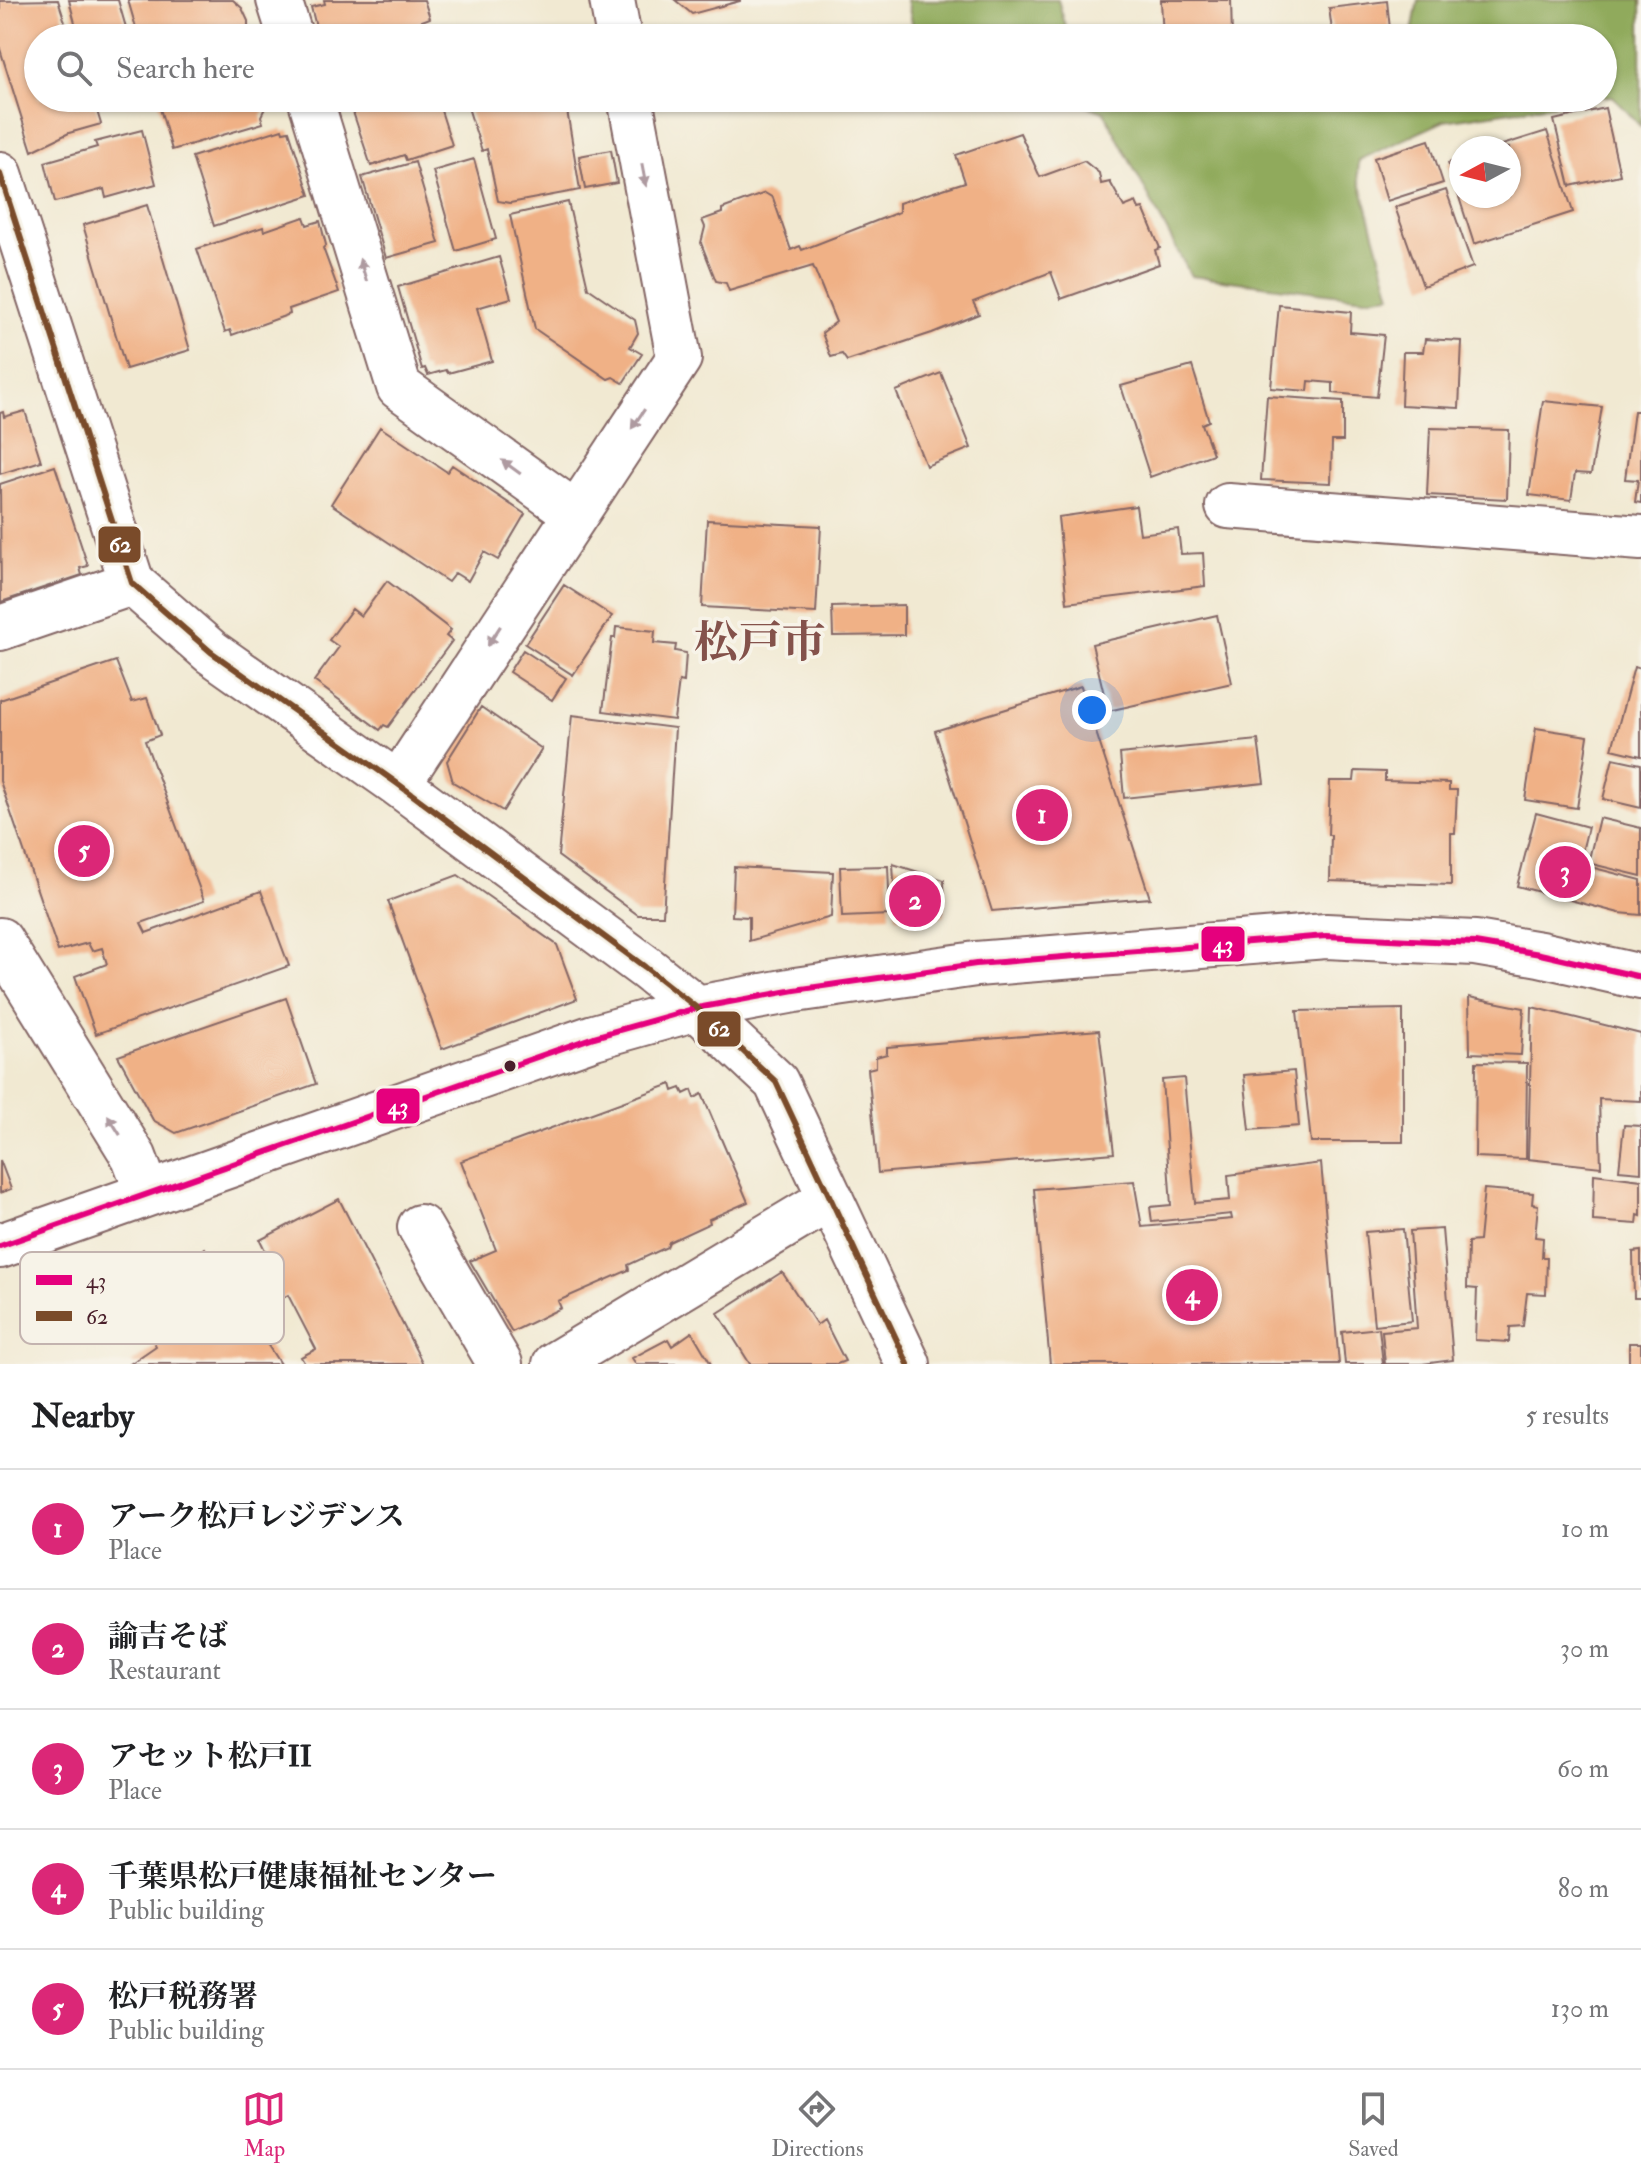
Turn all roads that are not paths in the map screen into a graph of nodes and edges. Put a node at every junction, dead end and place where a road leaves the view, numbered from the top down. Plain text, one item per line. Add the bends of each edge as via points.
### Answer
1 (279, 0) edge
2 (612, 0) edge
3 (287, 24) edge
4 (616, 24) edge
5 (314, 112) edge
6 (633, 112) edge
7 (0, 174) edge
8 (1228, 506) dead end
9 (575, 513) junction
10 (1641, 538) edge
11 (132, 583) junction
12 (0, 628) edge
13 (398, 784) junction
14 (0, 940) edge
15 (1641, 977) edge
16 (697, 1008) junction
17 (148, 1194) junction
18 (831, 1198) junction
19 (420, 1227) dead end
20 (0, 1246) edge
21 (500, 1364) edge
22 (555, 1364) edge
23 (908, 1364) edge

1 - 3 street
2 - 4 street
9 -> 5 street via 399,387
6 -> 9 street via 679,358
7 - 11 street
8 - 10 street
9 -> 13 street
11 - 12 street
11 - 13 street via 211,652
13 - 16 street
17 -> 14 street via 134,1157
15 - 16 street via 1475,943 1326,936 976,964
16 - 17 street via 594,1037
16 - 18 street via 776,1082
17 - 20 street
18 - 22 street
18 - 23 street
19 - 21 street

